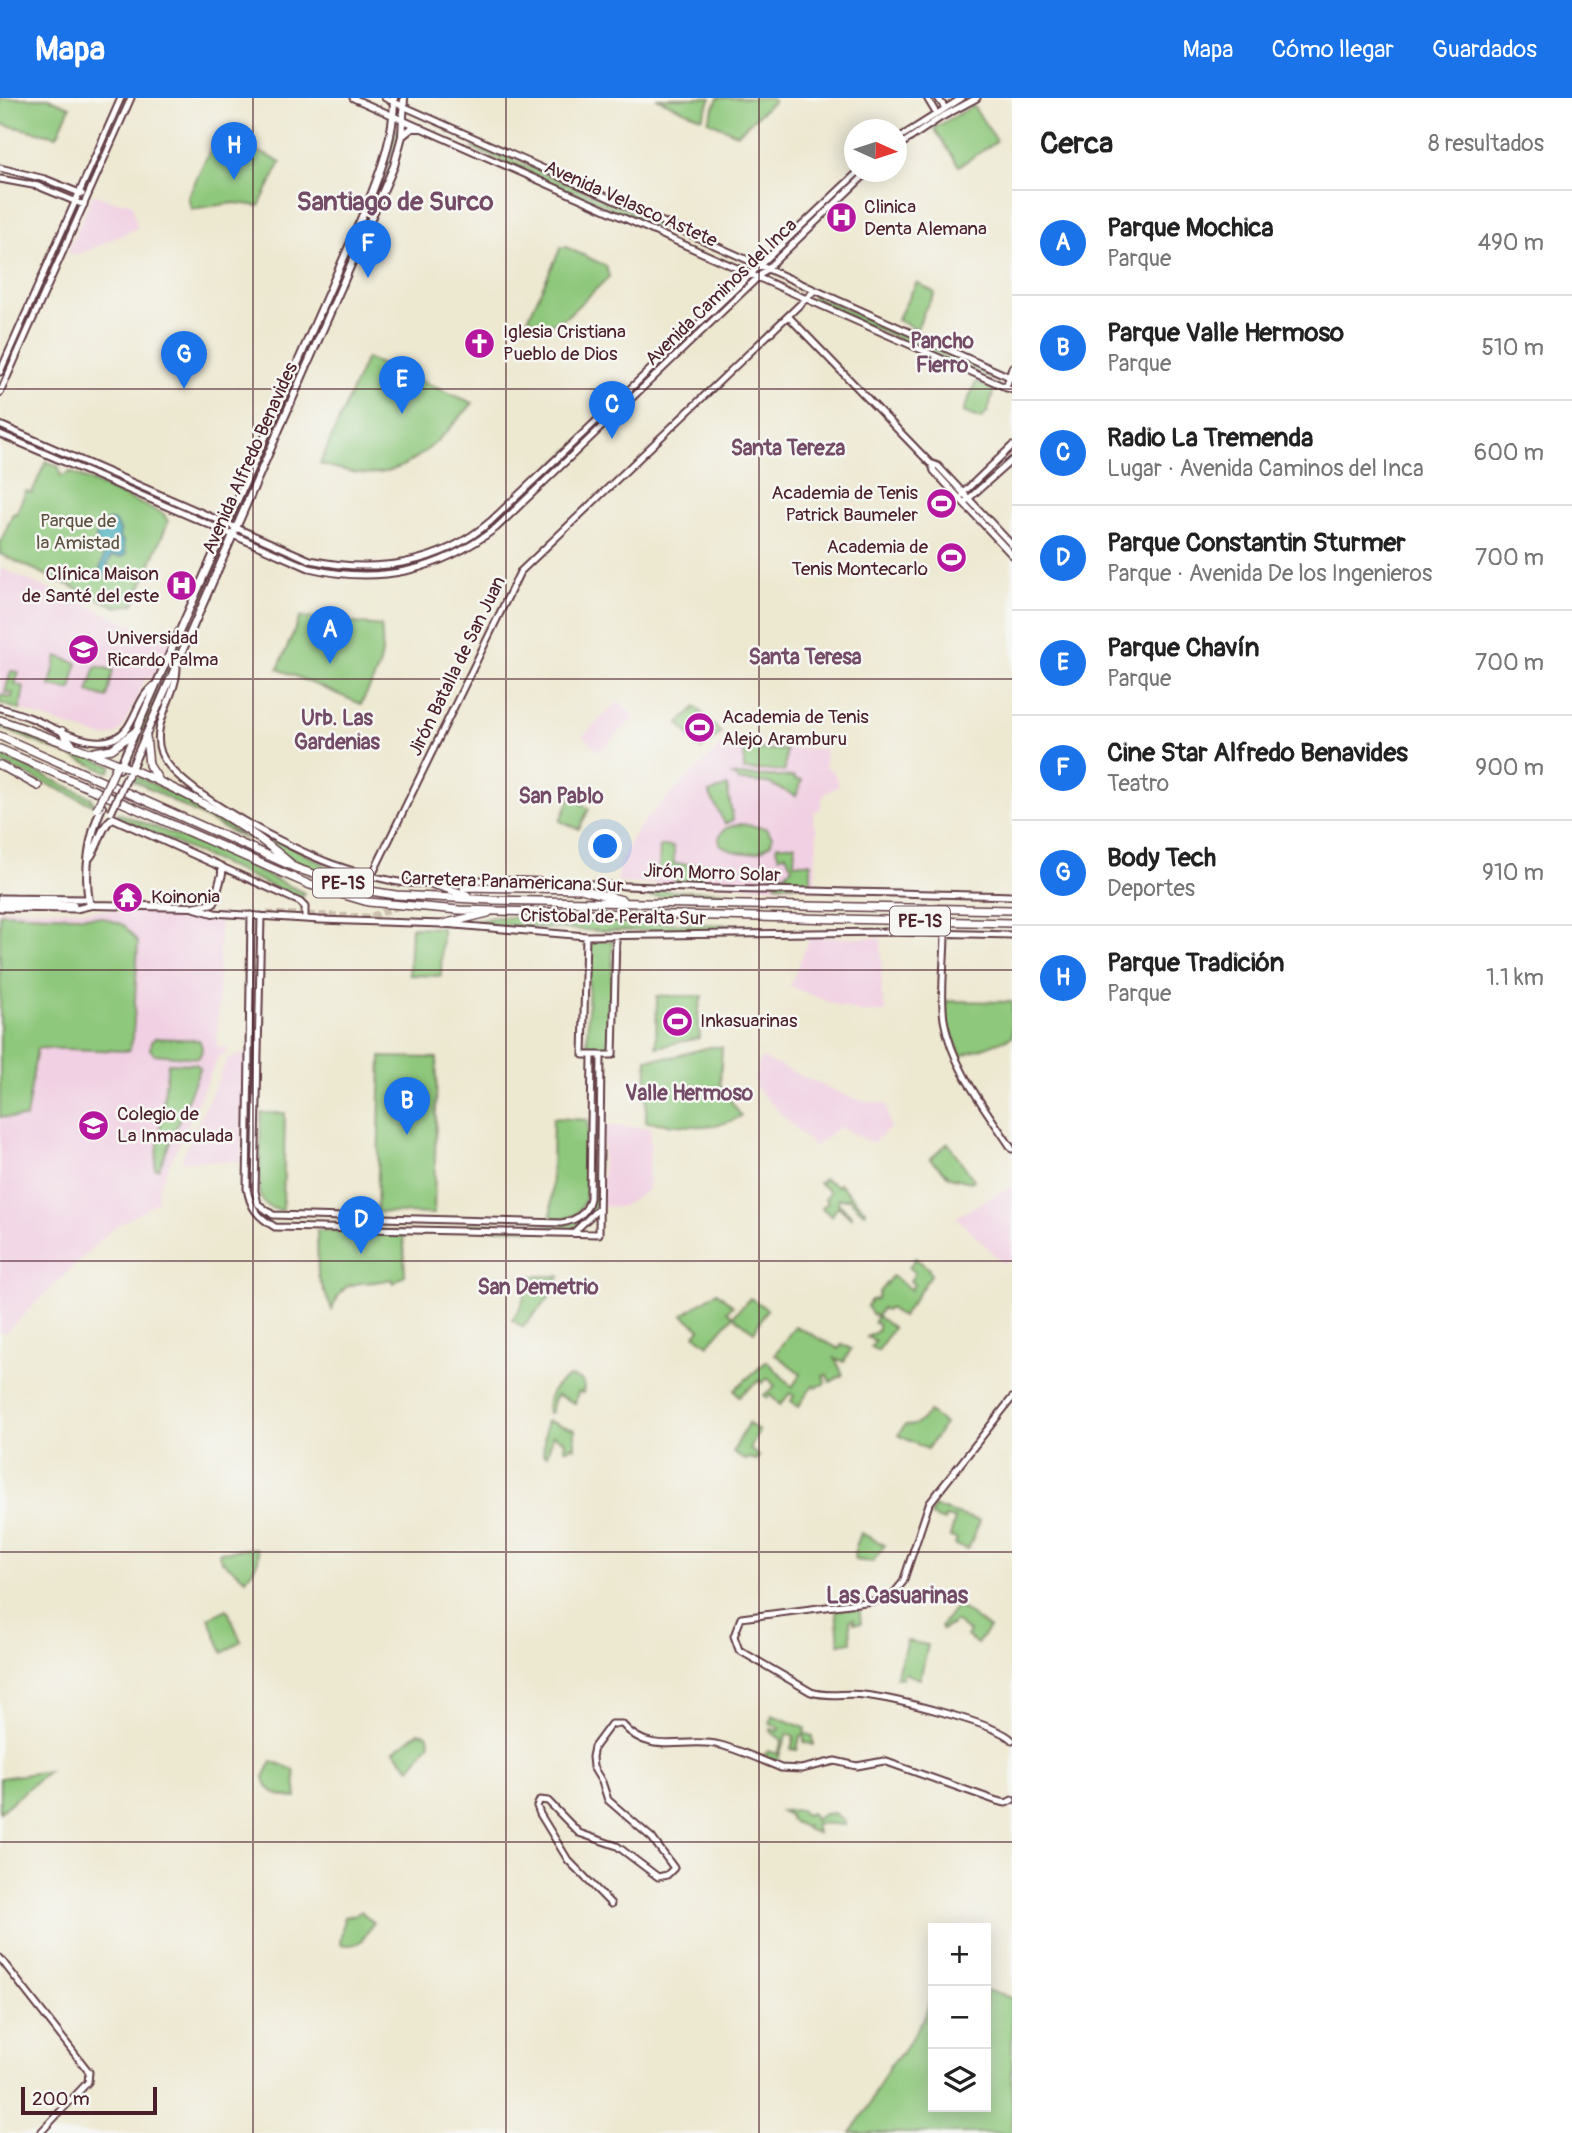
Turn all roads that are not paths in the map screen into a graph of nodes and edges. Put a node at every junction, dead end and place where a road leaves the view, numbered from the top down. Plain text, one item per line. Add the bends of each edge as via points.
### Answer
1 (121, 98) edge
2 (131, 98) edge
3 (353, 98) edge
4 (385, 98) edge
5 (404, 98) edge
6 (927, 98) edge
7 (938, 98) edge
8 (962, 98) edge
9 (978, 98) edge
10 (394, 100) edge
11 (404, 107) junction
12 (947, 110) junction
13 (394, 116) junction
14 (938, 116) junction
15 (403, 120) junction
16 (420, 128) junction
17 (907, 133) edge
18 (402, 136) junction
19 (907, 139) edge
20 (0, 168) edge
21 (0, 178) edge
22 (848, 182) edge
23 (859, 182) edge
24 (79, 192) junction
25 (88, 196) junction
26 (75, 201) junction
27 (84, 205) junction
28 (664, 222) junction
29 (675, 227) junction
30 (659, 233) junction
31 (670, 238) junction
32 (761, 265) junction
33 (769, 269) junction
34 (751, 275) junction
35 (759, 278) junction
36 (814, 290) junction
37 (805, 300) junction
38 (788, 316) junction
39 (1012, 368) edge
40 (0, 372) edge
41 (1010, 377) edge
42 (1009, 389) edge
43 (0, 393) edge
44 (0, 425) edge
45 (0, 434) edge
46 (1012, 446) edge
47 (1012, 460) edge
48 (932, 465) junction
49 (963, 493) junction
50 (966, 501) junction
51 (226, 528) junction
52 (234, 532) junction
53 (1012, 545) edge
54 (1012, 555) edge
55 (177, 667) junction
56 (157, 683) junction
57 (0, 708) edge
58 (0, 720) edge
59 (62, 731) junction
60 (136, 731) junction
61 (0, 736) edge
62 (146, 736) junction
63 (72, 746) junction
64 (0, 749) edge
65 (88, 751) junction
66 (0, 765) edge
67 (118, 767) junction
68 (129, 773) junction
69 (161, 782) junction
70 (38, 786) dead end
71 (98, 811) junction
72 (112, 815) junction
73 (103, 832) junction
74 (89, 859) junction
75 (222, 867) junction
76 (296, 868) junction
77 (372, 875) junction
78 (328, 879) junction
79 (429, 883) junction
80 (464, 887) dead end
81 (1012, 896) edge
82 (492, 900) junction
83 (90, 902) junction
84 (625, 902) junction
85 (0, 903) edge
86 (73, 905) dead end
87 (192, 907) junction
88 (1012, 910) edge
89 (496, 911) junction
90 (213, 914) joint
91 (251, 915) junction
92 (261, 916) junction
93 (305, 919) junction
94 (1012, 923) edge
95 (443, 924) junction
96 (251, 928) junction
97 (261, 928) junction
98 (945, 933) junction
99 (1012, 935) edge
100 (586, 936) junction
101 (615, 936) junction
102 (593, 1055) junction
103 (601, 1055) junction
104 (1012, 1149) edge
105 (599, 1209) junction
106 (573, 1233) junction
107 (1012, 1398) edge
108 (1012, 1740) edge
109 (1012, 1800) edge
110 (611, 1904) dead end
111 (0, 1958) edge
112 (40, 2133) edge

1 - 24 street
2 - 25 street
3 - 13 street, Avenida Velasco Astete
4 - 10 street, Avenida Velasco Astete
5 - 11 main road, Avenida Alfredo Benavides
6 - 14 street
7 - 12 street
8 - 12 street
9 - 12 street
10 - 11 street, Avenida Velasco Astete
10 - 13 main road, Avenida Alfredo Benavides
11 - 15 main road, Avenida Alfredo Benavides
11 - 28 street, Avenida Velasco Astete
12 - 14 street
13 - 15 street, Avenida Velasco Astete
13 - 51 main road, Avenida Alfredo Benavides via 385,160 368,203
14 - 17 street
14 - 19 street
15 - 16 street, Avenida Velasco Astete
15 - 18 main road, Avenida Alfredo Benavides
16 - 18 main road
16 - 30 street, Avenida Velasco Astete
18 - 52 main road, Avenida Alfredo Benavides via 394,166
20 - 24 street
21 - 26 street
22 - 32 street, Avenida Caminos del Inca
23 - 33 street, Avenida Caminos del Inca
24 - 25 street
24 - 26 street
25 - 27 street
26 - 27 street
26 - 40 street
27 - 43 street
28 - 29 street, Avenida Velasco Astete
28 - 30 street
29 - 31 street
29 - 32 street, Avenida Velasco Astete
30 - 31 street, Avenida Velasco Astete
31 - 34 street, Avenida Velasco Astete
32 - 33 street, Avenida Velasco Astete
32 - 34 street, Avenida Caminos del Inca
33 - 35 street, Avenida Caminos del Inca
33 - 36 street, Avenida Velasco Astete
34 - 35 street, Avenida Velasco Astete
34 - 52 street, Avenida Caminos del Inca via 508,506 458,545 405,563 344,566 310,560
35 - 37 street, Avenida Velasco Astete
35 - 52 street, Avenida Caminos del Inca via 513,512 462,552 386,575 340,575 295,563
36 - 37 street, Jirón Batalla de San Juan
36 - 41 street, Avenida Velasco Astete
37 - 38 street, Jirón Batalla de San Juan
37 - 42 street, Avenida Velasco Astete
38 - 48 street
38 - 77 street, Jirón Batalla de San Juan via 520,572
39 - 41 street
41 - 42 street
44 - 51 street, Avenida Caminos del Inca
45 - 51 street, Avenida Caminos del Inca
46 - 49 street
47 - 50 street
48 - 49 street
48 - 50 street
49 - 50 street
50 - 53 street
50 - 54 street
51 - 52 street, Avenida Caminos del Inca
51 - 56 main road, Avenida Alfredo Benavides
52 - 55 main road, Avenida Alfredo Benavides
55 - 62 main road, Avenida Alfredo Benavides
55 - 77 street, Jirón Morro Solar via 158,740 174,772 214,803 272,835 331,863
56 - 59 street via 147,690 127,728 114,739 95,741
56 - 60 main road, Avenida Alfredo Benavides
57 - 59 street
58 - 63 highway
59 - 63 highway
60 - 65 highway via 113,749
60 - 67 main road, Avenida Alfredo Benavides
61 - 76 highway, Carretera Panamericana Sur / PE-1S
62 - 68 main road, Avenida Alfredo Benavides
62 - 69 highway via 149,765
63 - 65 highway
64 - 89 highway, Carretera Panamericana Sur / PE-1S via 310,885 394,906
65 - 67 highway
66 - 70 highway
67 - 68 highway
67 - 71 highway, bridge
68 - 69 highway
68 - 72 main road, Avenida Alfredo Benavides, bridge
69 - 76 highway via 206,805
71 - 73 main road
71 - 74 main road, Avenida Alfredo Benavides
72 - 73 main road, Avenida Alfredo Benavides
72 - 75 main road
73 - 74 main road, Avenida Alfredo Benavides
74 - 83 main road, Avenida Alfredo Benavides
75 - 87 main road via 214,903
75 - 93 street via 300,902 305,906
76 - 78 highway, Carretera Panamericana Sur / PE-1S
77 - 78 highway
77 - 79 street, Jirón Morro Solar
78 - 82 highway, Carretera Panamericana Sur / PE-1S via 396,895
79 - 81 street, Jirón Morro Solar via 540,881
79 - 82 highway
80 - 84 highway via 581,889
82 - 84 highway, Carretera Panamericana Sur / PE-1S
83 - 85 street
83 - 85 street via 76,909
83 - 87 main road
84 - 88 highway, Carretera Panamericana Sur / PE-1S
85 - 86 highway
87 - 90 main road
89 - 94 highway, Carretera Panamericana Sur / PE-1S
89 - 95 highway
90 - 91 street, Cristobal de Peralta Sur
91 - 92 street, Cristobal de Peralta Sur
91 - 96 street
92 - 93 street, Cristobal de Peralta Sur
92 - 97 street
93 - 95 street, Cristobal de Peralta Sur
95 - 100 street, Cristobal de Peralta Sur
96 - 97 street
96 - 106 street via 247,1188 256,1214 275,1227
97 - 102 street via 255,1191 258,1204 273,1215 561,1223 575,1219 590,1198
98 - 99 street, Cristobal de Peralta Sur
98 - 101 street, Cristobal de Peralta Sur
98 - 104 street via 947,1030 959,1065
100 - 101 street, Cristobal de Peralta Sur
100 - 102 street via 583,1055
101 - 103 street via 613,1055
102 - 103 street
103 - 105 street
105 - 106 street
105 - 106 street via 598,1234
107 - 108 street via 929,1504 903,1582 889,1599 741,1618 734,1636 739,1650 821,1696 876,1697 939,1712
109 - 110 street via 997,1801 884,1761 781,1768 719,1744 654,1743 622,1724 611,1724 598,1740 593,1767 608,1800 652,1838 674,1868 658,1877 617,1846 579,1833 548,1801 540,1800 538,1811 568,1860
111 - 112 street via 88,2068 88,2082

